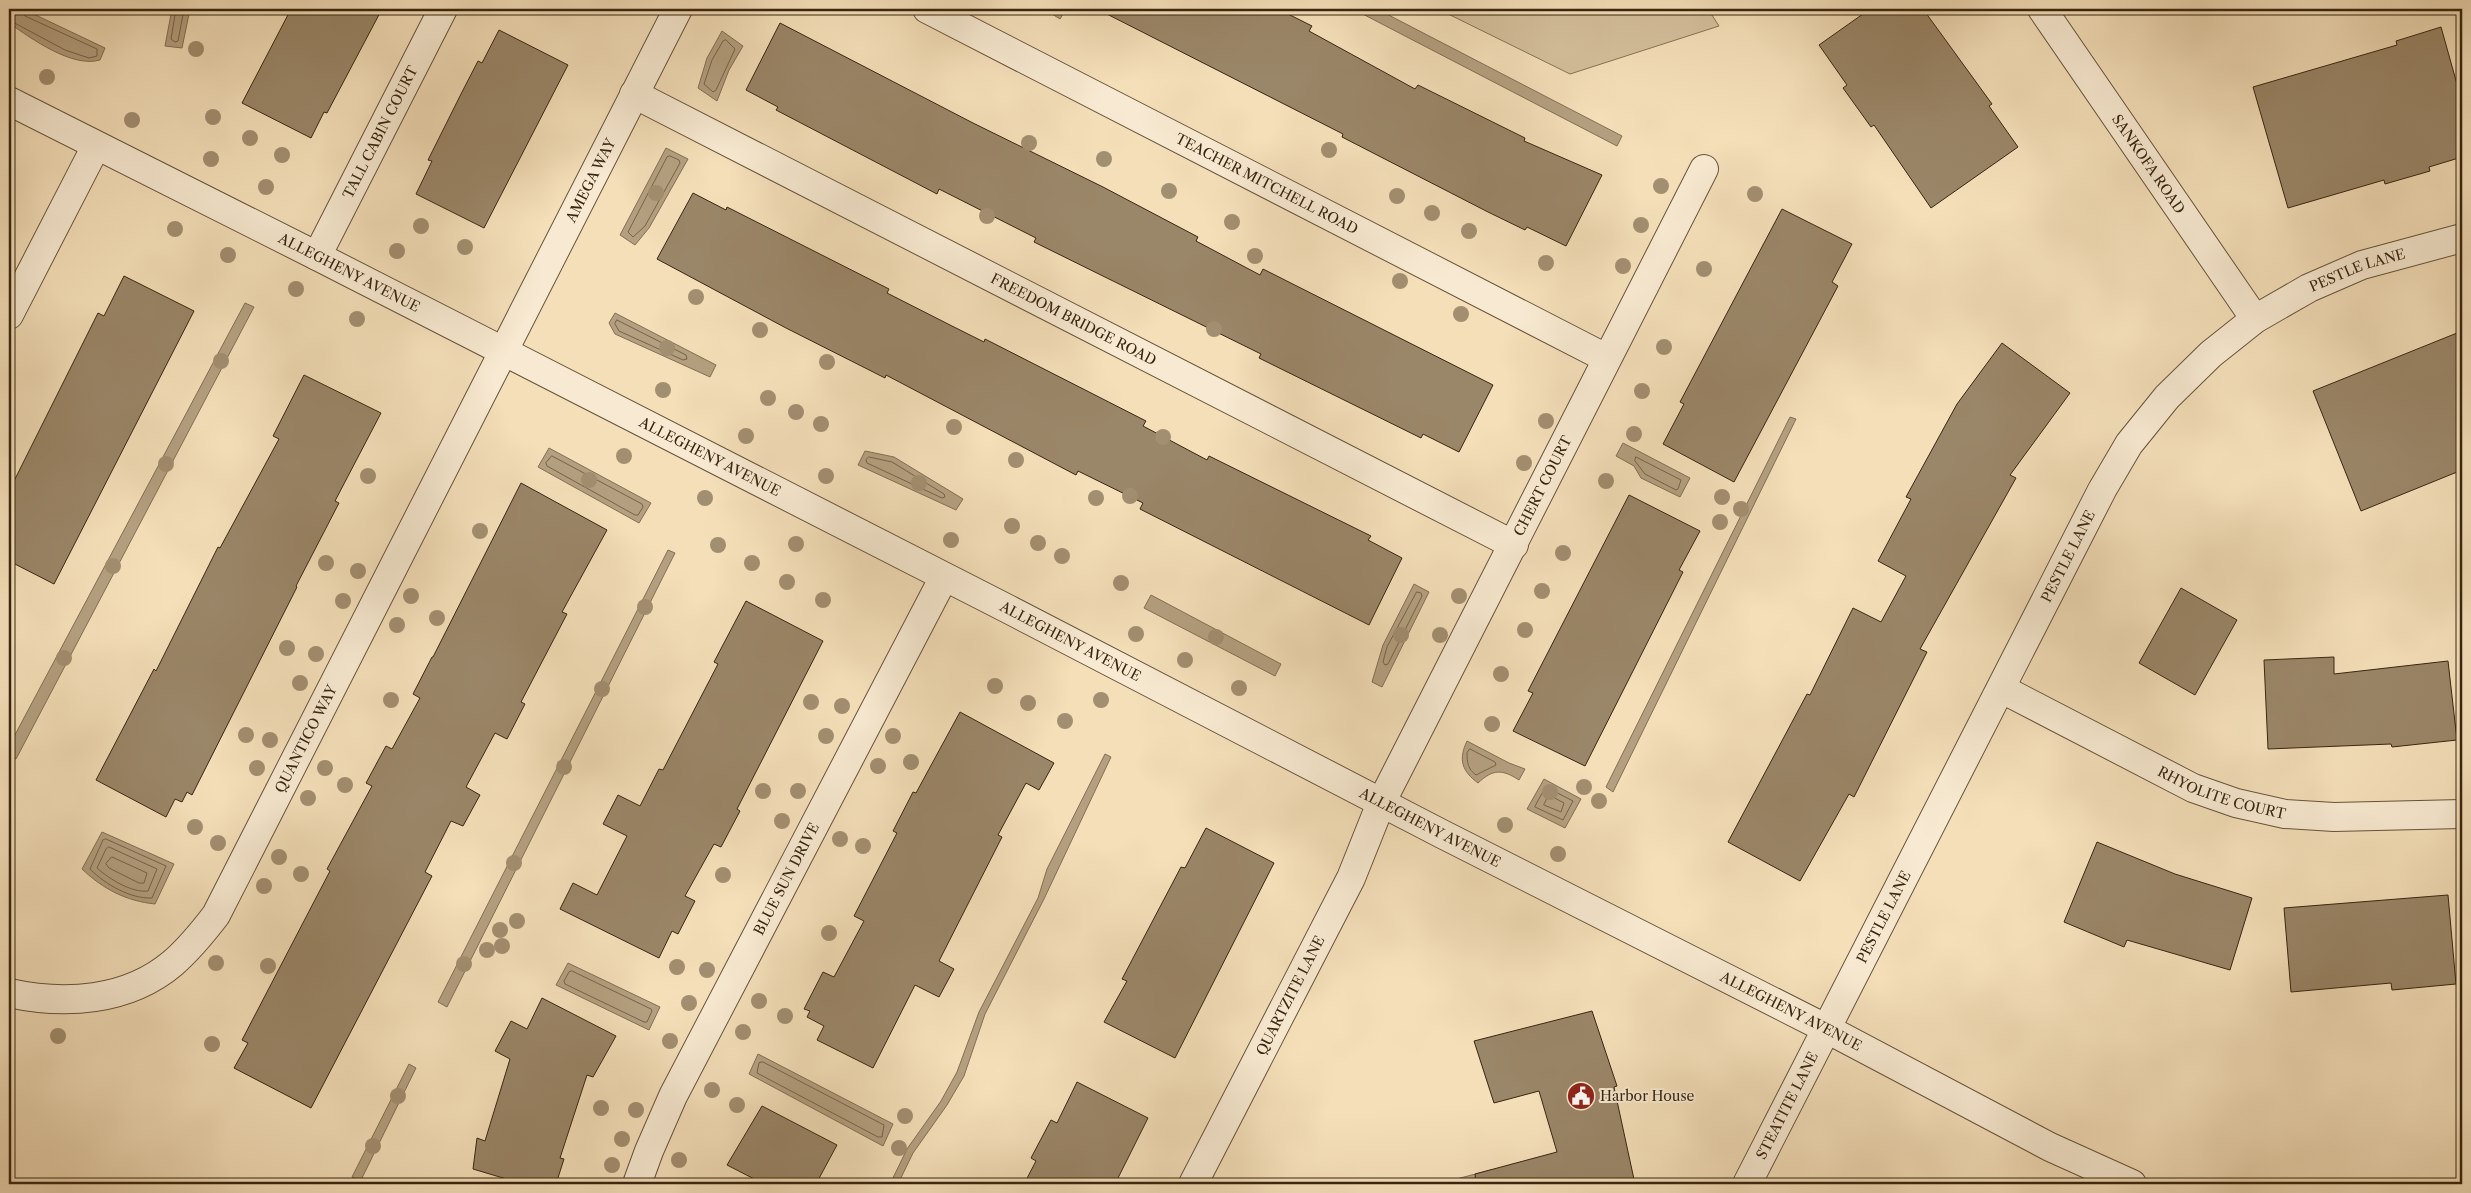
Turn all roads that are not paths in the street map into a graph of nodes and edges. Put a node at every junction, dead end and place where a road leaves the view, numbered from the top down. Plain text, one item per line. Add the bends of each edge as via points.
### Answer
1 (443, 9) edge
2 (678, 9) edge
3 (927, 9) edge
4 (2042, 9) edge
5 (634, 94) junction
6 (9, 101) edge
7 (96, 146) junction
8 (1704, 169) dead end
9 (2462, 238) edge
10 (317, 256) junction
11 (9, 314) edge
12 (2255, 318) junction
13 (504, 352) junction
14 (1606, 358) junction
15 (1514, 545) junction
16 (944, 577) junction
17 (2002, 689) junction
18 (1381, 803) junction
19 (2462, 814) edge
20 (9, 993) edge
21 (1827, 1029) junction
22 (637, 1184) edge
23 (1193, 1184) edge
24 (1747, 1184) edge
25 (2132, 1184) edge

1 - 10 street, TALL CABIN COURT
2 - 5 street, AMEGA WAY
3 - 14 street, TEACHER MITCHELL ROAD
4 - 12 street, SANKOFA ROAD
5 - 13 street, AMEGA WAY
5 - 15 street, FREEDOM BRIDGE ROAD
6 - 7 street, ALLEGHENY AVENUE
7 - 10 street, ALLEGHENY AVENUE
7 - 11 street
8 - 14 street, CHERT COURT
9 - 12 street, PESTLE LANE via 2362,265 2309,288
10 - 13 street, ALLEGHENY AVENUE
12 - 17 street, PESTLE LANE via 2210,354 2167,397 2129,444 2102,490
13 - 16 street, ALLEGHENY AVENUE
13 - 20 street, QUANTICO WAY via 216,915 196,941 171,965 142,982 111,994 79,1000 44,1000
14 - 15 street, CHERT COURT
15 - 18 street, CHERT COURT
16 - 18 street, ALLEGHENY AVENUE
16 - 22 street, BLUE SUN DRIVE via 673,1096
17 - 19 street, RHYOLITE COURT via 2193,788 2236,803 2285,814 2324,817
17 - 21 street, PESTLE LANE
18 - 21 street, ALLEGHENY AVENUE
18 - 23 street, QUARTZITE LANE via 1351,878
21 - 24 street, STEATITE LANE
21 - 25 street, ALLEGHENY AVENUE via 2050,1147

